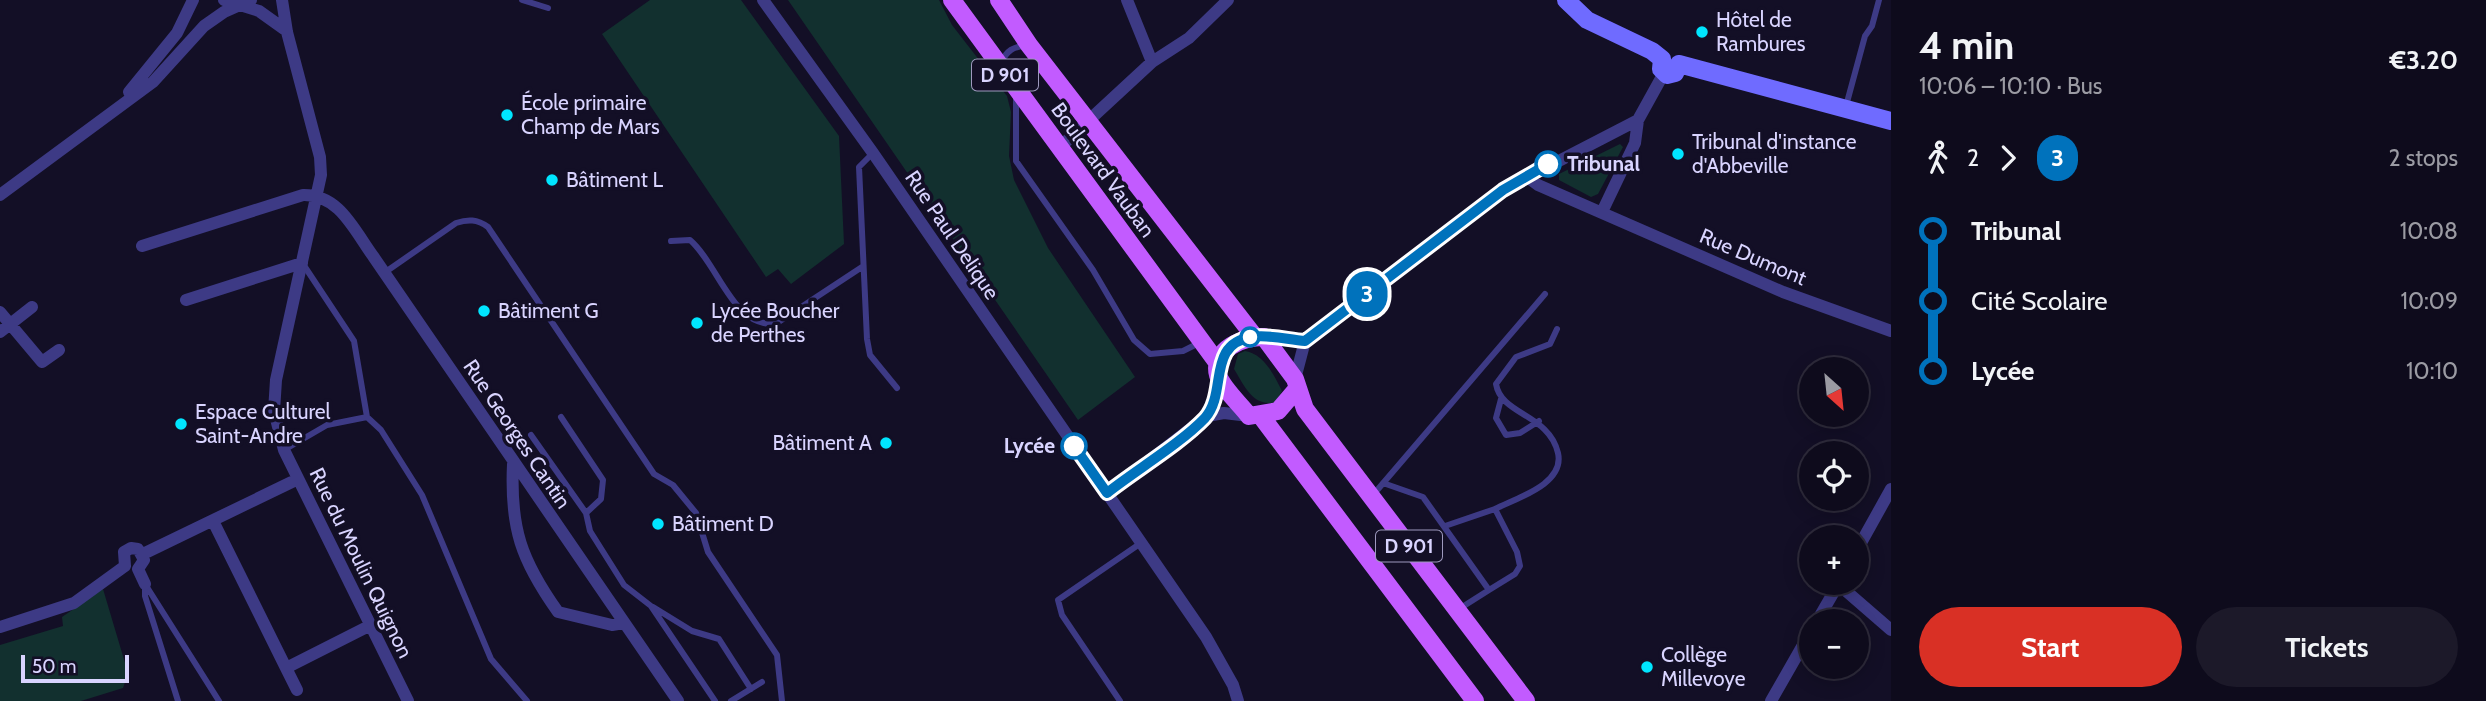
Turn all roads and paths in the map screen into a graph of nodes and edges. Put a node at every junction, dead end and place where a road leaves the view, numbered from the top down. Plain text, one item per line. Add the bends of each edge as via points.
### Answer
1 (193, 0) edge
2 (224, 0) edge
3 (282, 0) edge
4 (522, 0) edge
5 (763, 0) edge
6 (953, 0) edge
7 (999, 0) edge
8 (1127, 0) edge
9 (1228, 0) edge
10 (1566, 0) edge
11 (1880, 0) edge
12 (245, 3) edge
13 (548, 8) dead end
14 (287, 32) junction
15 (1029, 45) junction
16 (1152, 62) junction
17 (1668, 66) junction
18 (1000, 67) junction
19 (1016, 90) junction
20 (120, 103) junction
21 (1845, 111) junction
22 (1638, 120) junction
23 (1891, 121) edge
24 (1088, 122) junction
25 (1059, 148) junction
26 (873, 153) junction
27 (1526, 176) junction
28 (0, 195) edge
29 (319, 195) junction
30 (1602, 212) junction
31 (671, 241) dead end
32 (142, 246) dead end
33 (302, 263) junction
34 (862, 267) junction
35 (384, 273) junction
36 (1545, 294) dead end
37 (186, 300) dead end
38 (32, 307) dead end
39 (0, 312) edge
40 (5, 328) edge
41 (1557, 329) dead end
42 (1891, 331) edge
43 (1259, 337) junction
44 (1202, 341) junction
45 (1305, 341) junction
46 (59, 349) dead end
47 (1219, 370) junction
48 (1295, 384) junction
49 (897, 388) dead end
50 (1501, 400) junction
51 (1207, 416) junction
52 (1255, 416) junction
53 (367, 417) junction
54 (561, 417) dead end
55 (1539, 422) junction
56 (531, 435) dead end
57 (284, 450) junction
58 (513, 464) junction
59 (298, 479) junction
60 (1891, 489) edge
61 (1377, 490) junction
62 (1107, 493) junction
63 (1495, 509) junction
64 (586, 513) junction
65 (213, 521) junction
66 (1445, 526) junction
67 (1869, 528) edge
68 (1141, 543) junction
69 (144, 554) junction
70 (125, 566) junction
71 (138, 569) junction
72 (145, 584) junction
73 (1489, 590) junction
74 (1852, 595) edge
75 (651, 606) junction
76 (1457, 610) junction
77 (624, 623) junction
78 (371, 625) junction
79 (0, 627) edge
80 (1891, 630) edge
81 (1799, 652) edge
82 (286, 668) junction
83 (762, 682) dead end
84 (751, 689) junction
85 (297, 690) dead end
86 (178, 701) edge
87 (219, 701) edge
88 (408, 701) edge
89 (527, 701) edge
90 (678, 701) edge
91 (715, 701) edge
92 (731, 701) edge
93 (782, 701) edge
94 (1120, 701) edge
95 (1238, 701) edge
96 (1475, 701) edge
97 (1526, 701) edge
98 (1771, 701) edge

1 - 20 street via 177,33
2 - 12 street
3 - 14 street, Rue du Moulin Quignon
4 - 13 lane
5 - 26 street, Rue Paul Delique
6 - 18 main road, Boulevard Vauban / D 901
7 - 15 main road, Boulevard Vauban / D 901
8 - 16 street
9 - 16 street via 1189,38
10 - 17 street via 1587,20 1652,51
11 - 21 lane
12 - 14 street via 270,16
12 - 20 street via 204,26 153,82
14 - 29 street, Rue du Moulin Quignon via 320,156
15 - 18 lane via 1014,47
15 - 24 main road, Boulevard Vauban / D 901
16 - 24 street
17 - 21 street
17 - 22 street
18 - 19 main road, Boulevard Vauban / D 901
19 - 25 main road, Boulevard Vauban / D 901
19 - 44 lane via 1016,160 1093,270 1134,340 1150,354 1183,351
20 - 28 street
21 - 23 street
22 - 27 street
22 - 30 street via 1635,143
24 - 25 street
24 - 43 main road, Boulevard Vauban / D 901
25 - 44 main road, Boulevard Vauban / D 901
26 - 34 lane via 859,167
26 - 62 street, Rue Paul Delique
27 - 30 street, Rue Dumont
27 - 45 street
29 - 32 street via 303,195
29 - 33 street, Rue du Moulin Quignon
29 - 35 street, Rue Georges Cantin via 341,212
30 - 42 street, Rue Dumont via 1783,292
31 - 34 lane via 690,240 704,251 744,316 764,326 777,323
33 - 37 street
33 - 53 lane via 355,341
33 - 57 street, Rue du Moulin Quignon via 276,380 274,411
34 - 49 lane via 870,355
35 - 58 street, Rue Georges Cantin
35 - 93 lane via 456,223 481,221 488,227 654,474 673,485 696,513 708,552 777,655
36 - 61 lane
38 - 40 street
39 - 40 street
40 - 46 street via 42,362
41 - 50 lane via 1550,344 1517,357 1498,377
43 - 45 street
43 - 47 main road via 1233,344
43 - 48 main road, Boulevard Vauban
44 - 47 main road, Boulevard Vauban / D 901
45 - 48 street
47 - 51 street via 1218,388
47 - 52 main road, Boulevard Vauban
48 - 52 main road via 1278,411
48 - 61 main road, D 901 via 1300,402
50 - 55 lane
50 - 55 lane via 1496,418 1506,435
51 - 52 street
51 - 62 street
52 - 96 main road, D 901
53 - 57 lane via 327,425
53 - 89 lane via 382,430 422,495 491,659
54 - 64 lane via 603,480 601,499
55 - 63 lane via 1553,436 1557,470 1544,484
56 - 64 lane
57 - 59 street, Rue du Moulin Quignon
58 - 77 street, Rue Georges Cantin
58 - 77 street via 512,502 523,555 533,577 558,612 612,625
59 - 65 street
59 - 78 street, Rue du Moulin Quignon
60 - 67 street
61 - 66 lane via 1423,497
61 - 76 main road, D 901
62 - 68 street, Rue Paul Delique
63 - 66 lane
63 - 73 lane via 1520,566
64 - 75 lane via 590,531 624,585
65 - 69 street
65 - 82 street
66 - 73 lane
68 - 94 lane via 1058,600 1062,615
68 - 95 street, Rue Paul Delique via 1206,637
69 - 70 street via 131,548 123,557
69 - 71 street
70 - 71 street
70 - 79 street via 74,603
71 - 72 street
72 - 86 lane
72 - 87 lane
73 - 76 lane
74 - 80 street
75 - 84 lane via 692,631 719,639
75 - 91 lane
76 - 97 main road, D 901
77 - 90 street, Rue Georges Cantin
78 - 82 street
78 - 88 street, Rue du Moulin Quignon
81 - 98 street
82 - 85 street
83 - 84 lane
84 - 92 lane

